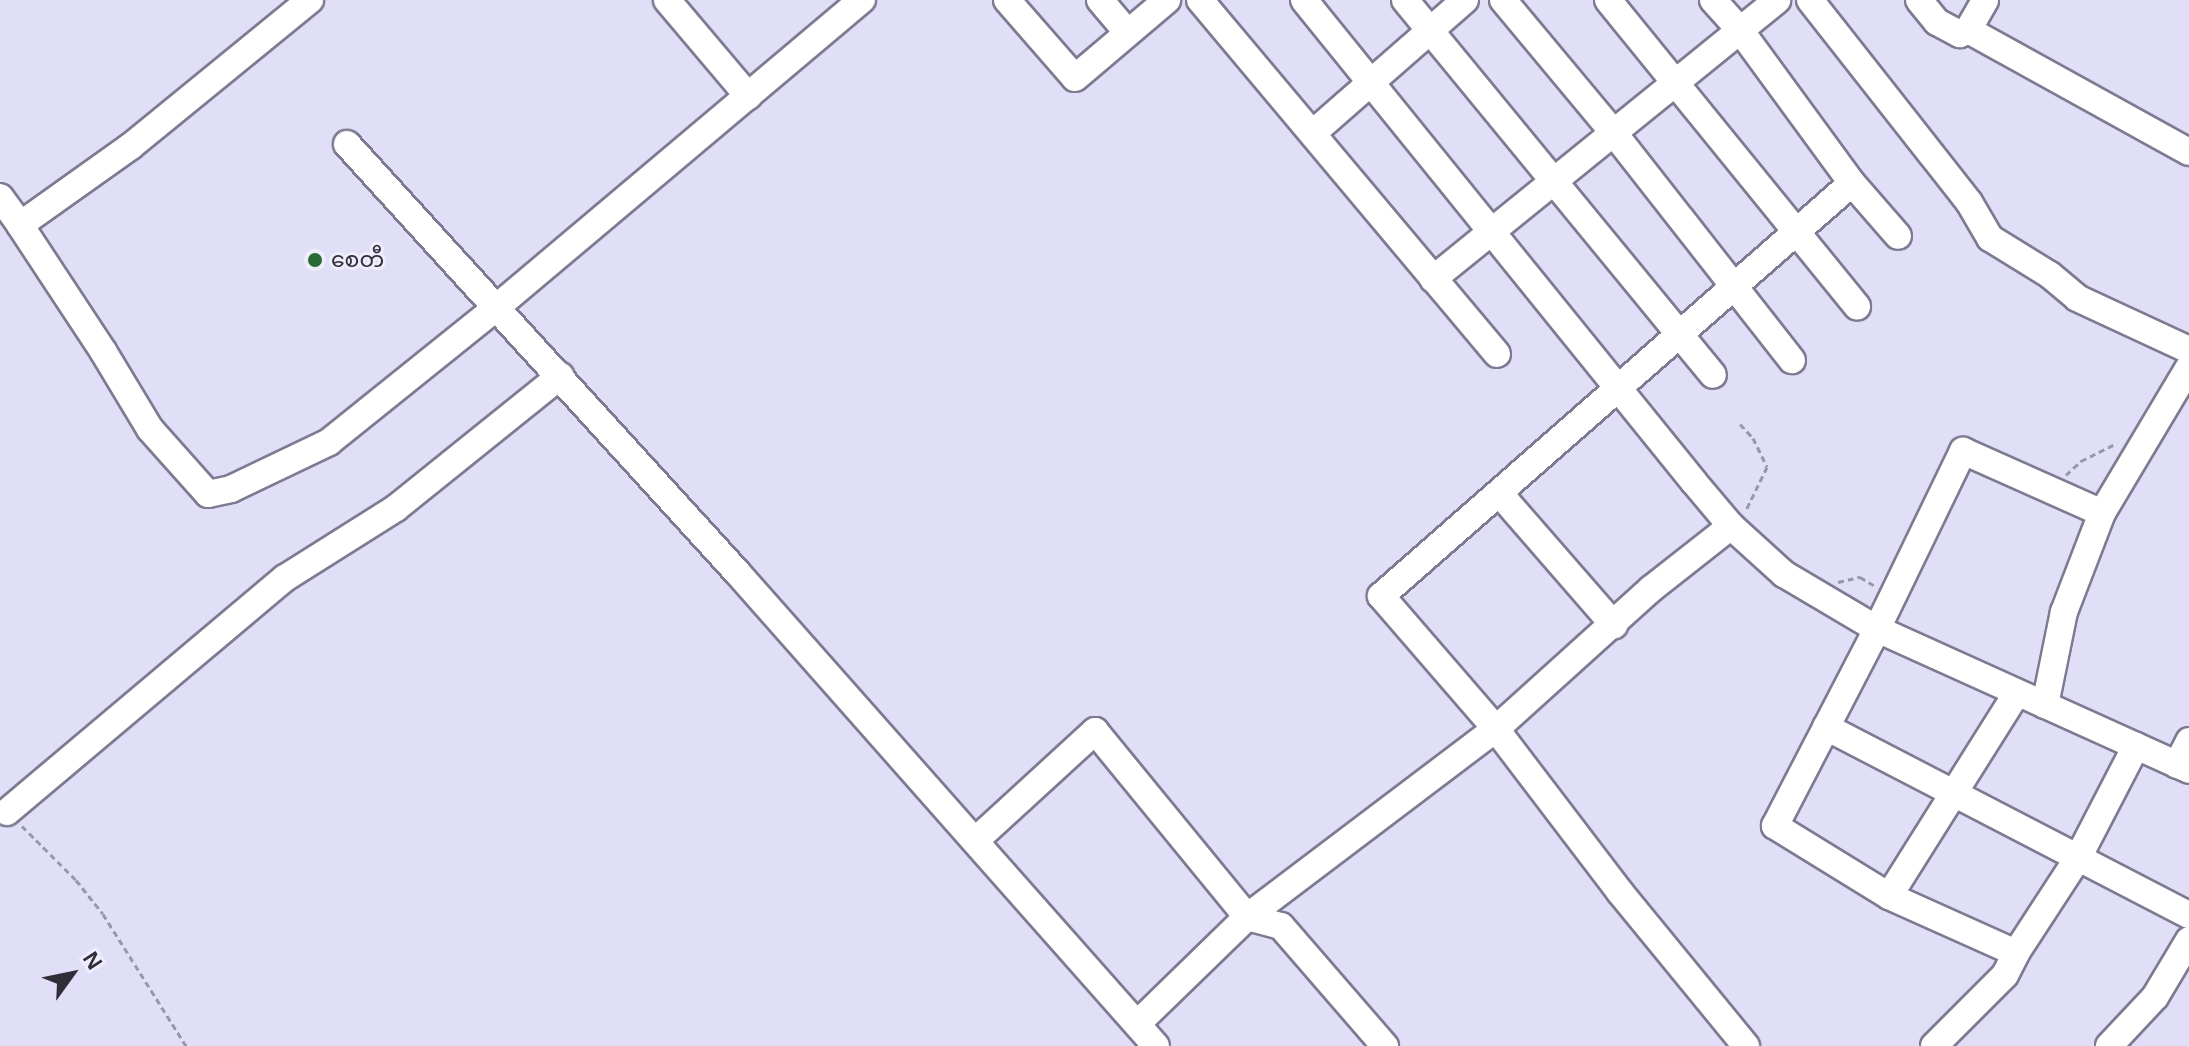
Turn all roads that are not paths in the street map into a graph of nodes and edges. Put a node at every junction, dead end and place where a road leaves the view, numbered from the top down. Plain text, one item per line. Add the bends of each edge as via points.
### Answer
1 (310, 0) edge
2 (667, 0) edge
3 (862, 0) edge
4 (1007, 0) edge
5 (1100, 0) edge
6 (1167, 0) edge
7 (1200, 0) edge
8 (1304, 0) edge
9 (1405, 0) edge
10 (1465, 0) edge
11 (1503, 0) edge
12 (1608, 0) edge
13 (1713, 0) edge
14 (1777, 0) edge
15 (1810, 0) edge
16 (1919, 0) edge
17 (1985, 0) edge
18 (1430, 30) junction
19 (1740, 30) junction
20 (1968, 30) junction
21 (1128, 33) junction
22 (1676, 80) junction
23 (1371, 82) junction
24 (748, 96) junction
25 (1613, 132) junction
26 (1313, 133) junction
27 (347, 144) dead end
28 (2189, 152) edge
29 (1551, 180) junction
30 (1852, 183) junction
31 (0, 197) edge
32 (20, 225) junction
33 (1490, 229) junction
34 (1795, 232) junction
35 (1898, 236) dead end
36 (1433, 279) junction
37 (1733, 285) junction
38 (1857, 306) dead end
39 (497, 307) junction
40 (1678, 332) junction
41 (2189, 350) edge
42 (1497, 354) dead end
43 (1792, 360) dead end
44 (2189, 367) edge
45 (1713, 375) dead end
46 (560, 376) junction
47 (1616, 387) junction
48 (1500, 494) junction
49 (2102, 513) junction
50 (1735, 530) junction
51 (1614, 625) junction
52 (1877, 629) junction
53 (2017, 693) junction
54 (2045, 705) junction
55 (1826, 727) junction
56 (1496, 729) junction
57 (2136, 746) junction
58 (2185, 759) edge
59 (1954, 794) junction
60 (7, 812) road end
61 (975, 841) junction
62 (2078, 858) junction
63 (1889, 896) junction
64 (2189, 915) edge
65 (1247, 917) junction
66 (2189, 940) edge
67 (2016, 953) junction
68 (1137, 1024) junction
69 (1156, 1046) edge
70 (1385, 1046) edge
71 (1746, 1046) edge
72 (1934, 1046) edge
73 (2109, 1046) edge

1 - 32 street via 131,146
2 - 24 street
3 - 24 street
4 - 21 street via 1075,78
5 - 21 street
6 - 21 street
7 - 26 street
8 - 23 street
9 - 18 street
10 - 18 street
11 - 25 street
12 - 22 street
13 - 19 street
14 - 19 street
15 - 41 street via 1969,202 1990,238 2077,298
16 - 20 street via 1948,30
17 - 20 street
18 - 23 street
18 - 29 street
19 - 22 street
19 - 30 street
20 - 28 street
22 - 25 street
22 - 34 street
23 - 26 street
23 - 33 street
24 - 39 street
25 - 29 street
25 - 37 street
26 - 36 street
27 - 39 street
29 - 33 street
29 - 40 street
30 - 34 street
30 - 35 street
31 - 32 street
32 - 39 street via 150,429 208,494 231,489 329,442
33 - 36 street
33 - 47 street
34 - 37 street
34 - 38 street
36 - 42 street
37 - 40 street
37 - 43 street
39 - 46 street
40 - 45 street
40 - 47 street
44 - 49 street
46 - 60 street via 396,508 285,578
46 - 61 street
47 - 48 street
47 - 50 street
48 - 51 street
48 - 56 street via 1381,596
49 - 52 street via 1963,451
49 - 54 street via 2064,612
50 - 51 street via 1651,589
50 - 52 street via 1784,574
51 - 56 street
52 - 53 street
52 - 55 street
53 - 54 street
53 - 59 street
54 - 57 street
55 - 59 street
55 - 63 street via 1775,826
56 - 65 street
56 - 71 street
57 - 58 street
57 - 62 street
59 - 62 street
59 - 63 street
61 - 65 street via 1095,731
61 - 68 street
62 - 64 street
62 - 67 street
63 - 67 street
65 - 68 street
65 - 70 street via 1281,926
66 - 73 street via 2155,997
67 - 72 street via 1988,996
68 - 69 street

